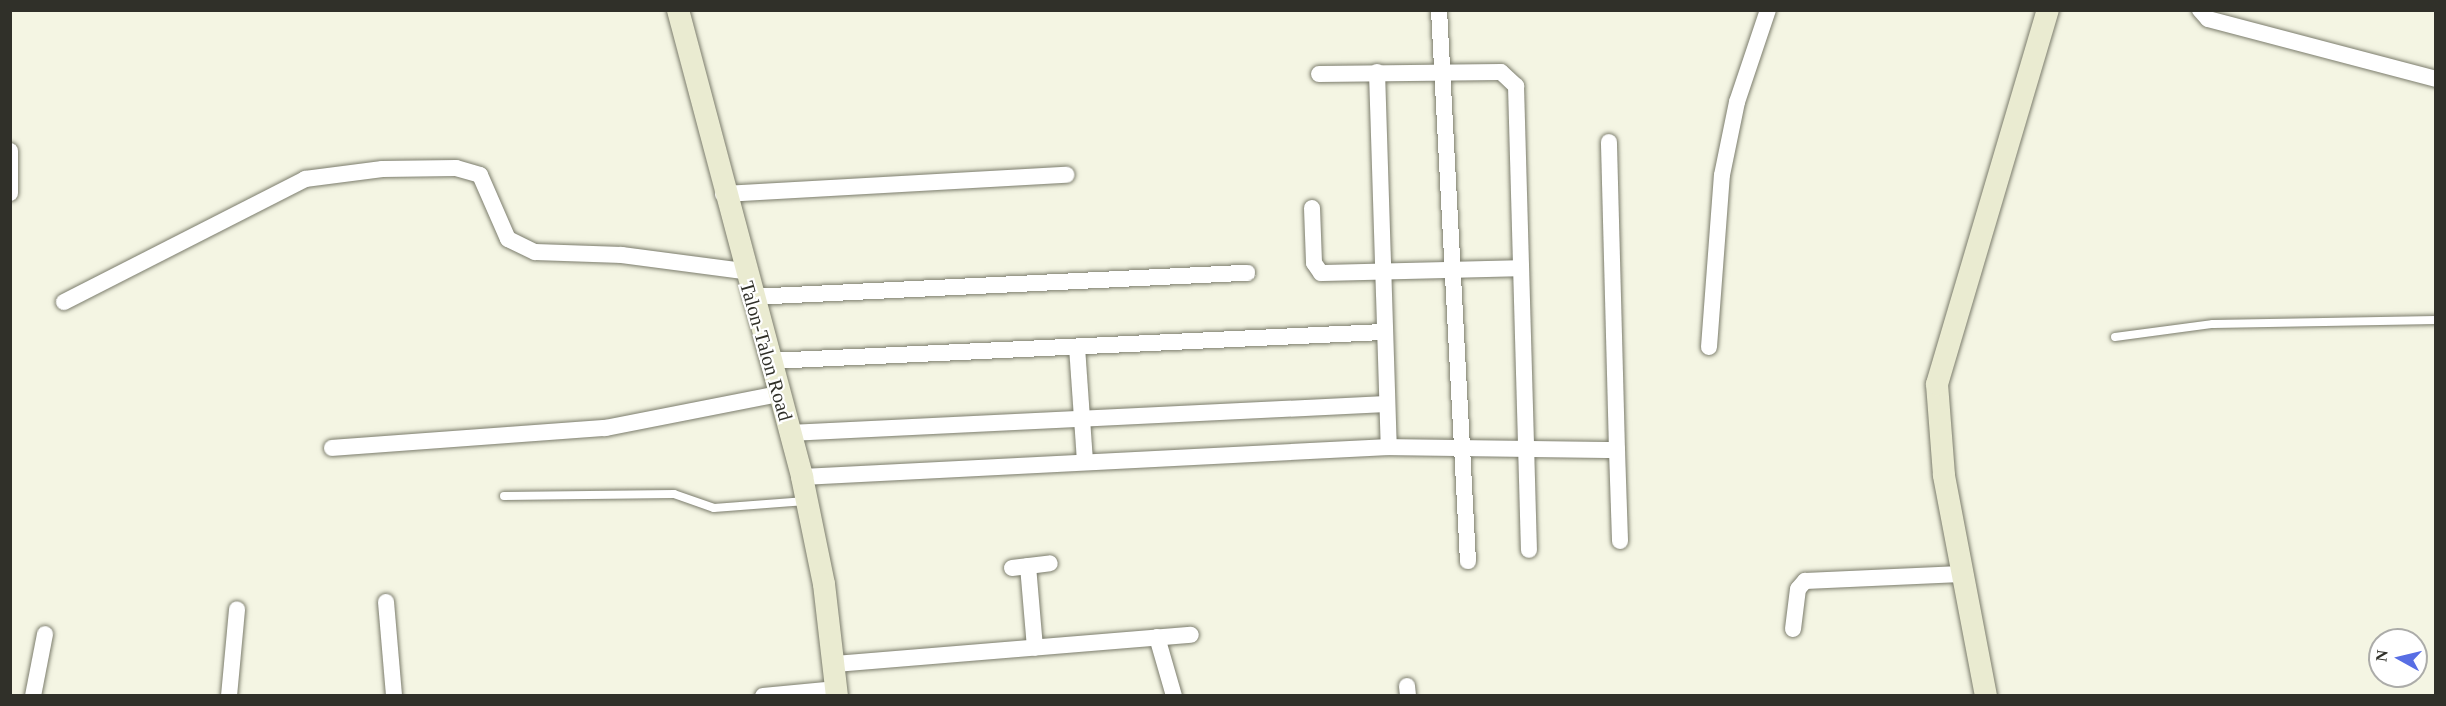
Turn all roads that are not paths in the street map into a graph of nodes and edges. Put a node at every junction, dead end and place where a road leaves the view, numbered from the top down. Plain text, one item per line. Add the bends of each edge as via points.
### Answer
1 (678, 10) edge
2 (1439, 10) edge
3 (1768, 10) edge
4 (2048, 10) edge
5 (2200, 10) edge
6 (1446, 71) junction
7 (1377, 72) junction
8 (1319, 74) dead end
9 (2436, 79) edge
10 (1609, 142) dead end
11 (10, 151) edge
12 (1066, 176) dead end
13 (10, 193) edge
14 (723, 194) junction
15 (1312, 208) dead end
16 (1520, 268) junction
17 (743, 271) junction
18 (1384, 271) junction
19 (1452, 272) junction
20 (1247, 273) dead end
21 (751, 297) junction
22 (64, 302) dead end
23 (2436, 320) edge
24 (1383, 333) junction
25 (2115, 337) dead end
26 (1077, 347) junction
27 (1709, 347) dead end
28 (770, 361) junction
29 (778, 394) junction
30 (1386, 404) junction
31 (1083, 418) junction
32 (789, 433) junction
33 (1460, 446) junction
34 (1528, 446) junction
35 (1389, 447) junction
36 (332, 448) dead end
37 (1617, 450) junction
38 (1085, 461) junction
39 (802, 477) junction
40 (504, 496) dead end
41 (806, 501) junction
42 (1620, 541) dead end
43 (1529, 550) dead end
44 (1468, 561) dead end
45 (1050, 563) dead end
46 (1961, 574) junction
47 (386, 602) dead end
48 (237, 609) dead end
49 (1793, 629) dead end
50 (45, 634) dead end
51 (1191, 635) dead end
52 (1157, 637) junction
53 (1035, 648) junction
54 (835, 664) junction
55 (837, 692) edge
56 (33, 696) edge
57 (230, 696) edge
58 (394, 696) edge
59 (763, 696) edge
60 (1174, 696) edge
61 (1986, 696) edge

1 - 14 street, Talon-Talon Road
2 - 6 street
3 - 27 street via 1737,102 1722,175
4 - 46 street via 1937,384 1938,432
5 - 9 street via 2208,19
6 - 7 street
6 - 16 street via 1501,72 1516,86
6 - 19 street
7 - 8 street
7 - 18 street
10 - 37 street
11 - 13 street
12 - 14 street
14 - 17 street, Talon-Talon Road
15 - 18 street via 1314,263 1321,273
16 - 19 street
16 - 34 street
17 - 21 street, Talon-Talon Road
17 - 22 street via 622,255 535,252 508,239 480,175 456,168 371,170 305,179
18 - 19 street
18 - 24 street
19 - 33 street
20 - 21 street
21 - 28 street, Talon-Talon Road
23 - 25 lane via 2223,323
24 - 26 street
24 - 30 street
26 - 28 street
26 - 31 street
28 - 29 street, Talon-Talon Road
29 - 32 street, Talon-Talon Road
29 - 36 street via 605,428
30 - 31 street
30 - 35 street
31 - 32 street
31 - 38 street
32 - 39 street, Talon-Talon Road
33 - 34 street
33 - 35 street
33 - 44 street
34 - 37 street
34 - 43 street
35 - 38 street
37 - 42 street
38 - 39 street
39 - 41 street, Talon-Talon Road
40 - 41 lane via 674,494 714,508
41 - 54 street, Talon-Talon Road
45 - 53 street via 1020,567
46 - 49 street via 1805,581 1797,589
46 - 61 street
47 - 58 street
48 - 57 street
50 - 56 street
51 - 52 street
52 - 53 street
52 - 60 street
53 - 54 street
54 - 55 street, Talon-Talon Road
55 - 59 street

